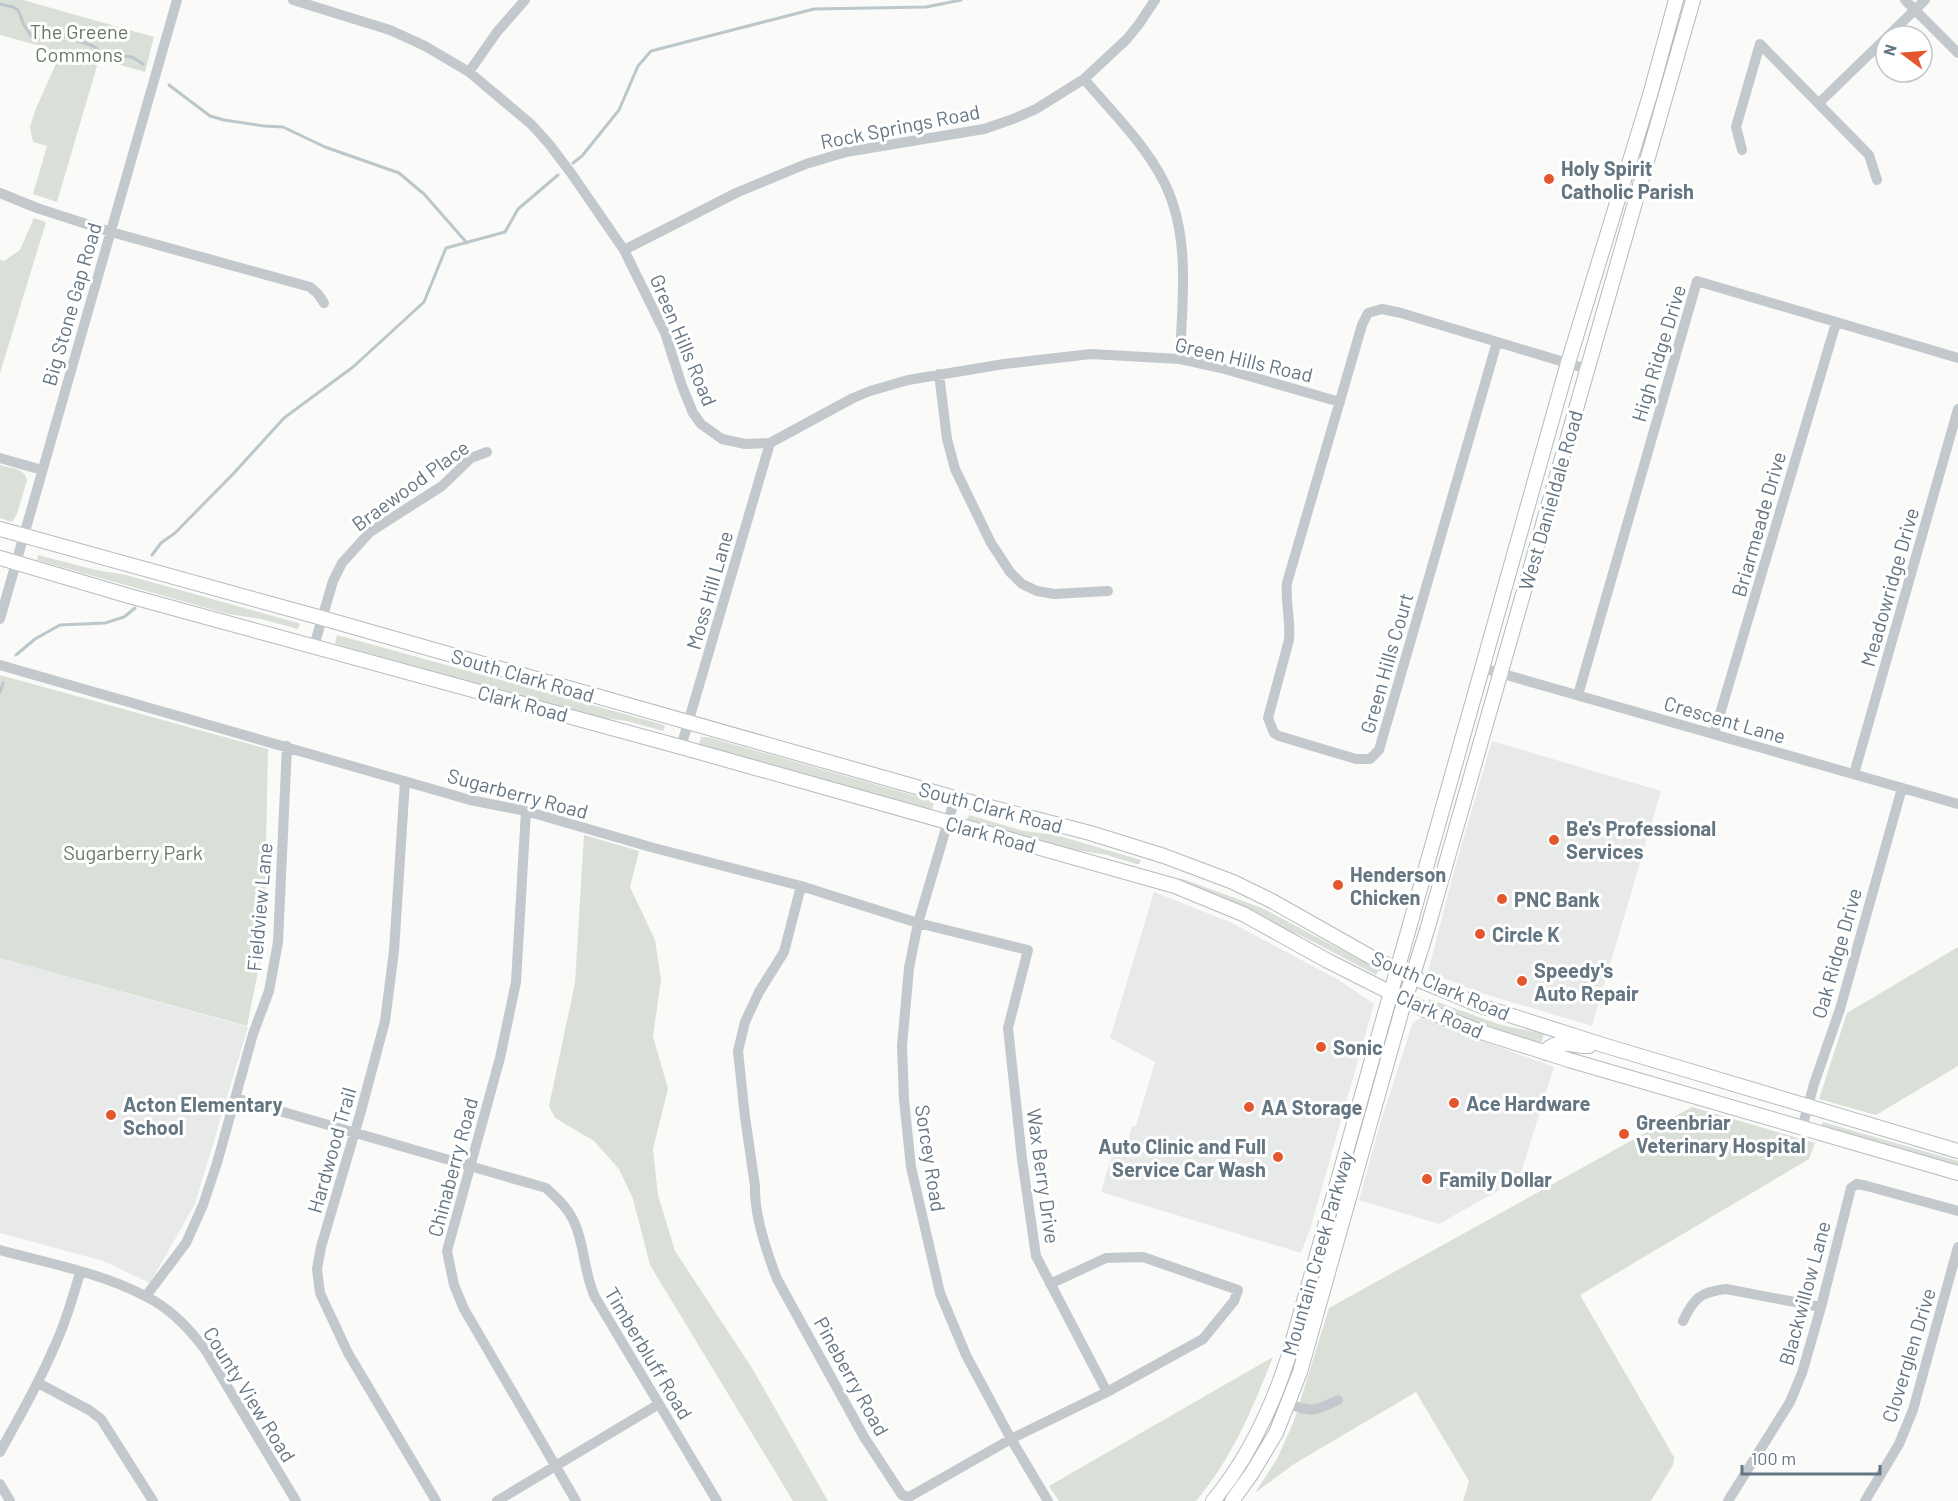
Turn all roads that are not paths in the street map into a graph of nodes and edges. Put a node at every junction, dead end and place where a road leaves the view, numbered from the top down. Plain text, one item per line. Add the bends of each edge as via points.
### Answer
1 (177, 0) edge
2 (292, 0) edge
3 (525, 0) edge
4 (1155, 0) edge
5 (1676, 0) edge
6 (1693, 0) edge
7 (1905, 0) edge
8 (1925, 0) edge
9 (1915, 10) junction
10 (1900, 24) edge
11 (1664, 43) junction
12 (1679, 48) junction
13 (1874, 49) edge
14 (1958, 53) edge
15 (469, 72) junction
16 (1084, 79) junction
17 (1818, 103) junction
18 (1742, 150) dead end
19 (1631, 157) junction
20 (1647, 162) junction
21 (1877, 180) dead end
22 (0, 193) edge
23 (111, 232) junction
24 (624, 250) junction
25 (1598, 264) junction
26 (1616, 270) junction
27 (324, 303) dead end
28 (1836, 323) junction
29 (1497, 342) junction
30 (1958, 358) edge
31 (1180, 359) junction
32 (1568, 363) junction
33 (1587, 369) junction
34 (939, 374) junction
35 (1340, 402) junction
36 (1958, 410) edge
37 (770, 443) junction
38 (487, 452) dead end
39 (0, 458) edge
40 (42, 470) junction
41 (0, 529) edge
42 (23, 536) junction
43 (0, 558) edge
44 (16, 562) junction
45 (1108, 591) dead end
46 (322, 618) junction
47 (0, 619) edge
48 (314, 646) junction
49 (0, 665) edge
50 (1482, 668) junction
51 (1500, 673) junction
52 (1578, 695) junction
53 (688, 722) junction
54 (1464, 732) junction
55 (1714, 734) junction
56 (1482, 737) junction
57 (287, 746) junction
58 (681, 747) junction
59 (1854, 774) junction
60 (405, 781) junction
61 (1902, 788) junction
62 (955, 798) junction
63 (1958, 804) edge
64 (526, 812) junction
65 (948, 822) junction
66 (1438, 825) junction
67 (1456, 828) junction
68 (1164, 856) junction
69 (1156, 880) junction
70 (801, 886) junction
71 (918, 923) junction
72 (1028, 950) joint
73 (1397, 969) junction
74 (1412, 977) junction
75 (1390, 992) junction
76 (1405, 999) junction
77 (1603, 1045) junction
78 (1546, 1053) junction
79 (1656, 1061) junction
80 (1650, 1084) junction
81 (235, 1098) junction
82 (1808, 1107) junction
83 (1802, 1128) junction
84 (355, 1133) junction
85 (1958, 1150) edge
86 (469, 1166) junction
87 (1958, 1173) edge
88 (1958, 1211) edge
89 (1324, 1230) junction
90 (1339, 1234) junction
91 (1958, 1247) edge
92 (0, 1250) edge
93 (80, 1273) junction
94 (1050, 1284) junction
95 (146, 1296) junction
96 (1821, 1307) junction
97 (1683, 1322) dead end
98 (38, 1383) junction
99 (1107, 1392) junction
100 (1338, 1400) dead end
101 (659, 1404) junction
102 (1289, 1404) junction
103 (1011, 1439) junction
104 (0, 1452) edge
105 (555, 1465) junction
106 (0, 1484) edge
107 (1217, 1499) edge
108 (10, 1501) edge
109 (153, 1501) edge
110 (296, 1501) edge
111 (436, 1501) edge
112 (497, 1501) edge
113 (576, 1501) edge
114 (717, 1501) edge
115 (1048, 1501) edge
116 (1232, 1501) edge
117 (1728, 1501) edge
118 (1865, 1501) edge

1 - 23 street, Big Stone Gap Road
2 - 15 street, Green Hills Road via 408,37
3 - 15 street
4 - 16 street, Rock Springs Road via 1127,39
5 - 11 main road, West Danieldale Road
6 - 12 main road, West Danieldale Road
7 - 9 street
8 - 9 street
9 - 10 street
9 - 14 street
11 - 12 main road
11 - 19 main road, West Danieldale Road
12 - 20 main road, West Danieldale Road
13 - 17 street
15 - 24 street, Green Hills Road via 549,144
16 - 24 street, Rock Springs Road via 1036,109 984,129 846,152 806,164 738,192
16 - 31 street via 1150,159 1174,205 1182,253
17 - 18 street via 1760,44 1736,127
17 - 21 street via 1869,155
19 - 20 main road
19 - 25 main road, West Danieldale Road
20 - 26 main road, West Danieldale Road
22 - 23 street
23 - 27 street via 310,287
23 - 40 street, Big Stone Gap Road
24 - 37 street, Green Hills Road via 665,333 682,386 701,424 729,441
25 - 26 main road
25 - 32 main road, West Danieldale Road
26 - 33 main road, West Danieldale Road
28 - 30 street, High Ridge Drive
28 - 52 street, High Ridge Drive via 1697,281
28 - 55 street, Briarmeade Drive
29 - 32 street, Green Hills Court
29 - 35 street, Green Hills Court via 1401,313 1374,310 1365,318
29 - 35 street, Green Hills Court via 1382,744 1375,755 1364,760 1279,736 1268,718 1289,640 1287,583
31 - 34 street, Green Hills Road via 1091,354
31 - 35 street, Green Hills Road
32 - 33 street, Green Hills Court
32 - 50 main road, West Danieldale Road
33 - 51 main road, West Danieldale Road
34 - 37 street, Green Hills Road via 870,391
34 - 45 street via 955,469 991,543 1012,574 1037,591
36 - 59 street, Meadowridge Drive
37 - 53 street, Moss Hill Lane
38 - 46 street, Braewood Place via 471,458 442,486 370,532 342,563
39 - 40 street
40 - 42 street, Big Stone Gap Road
41 - 42 main road, South Clark Road
42 - 44 street, Big Stone Gap Road
42 - 46 main road, South Clark Road
43 - 44 main road, Clark Road
44 - 47 street, Big Stone Gap Road
44 - 48 main road, Clark Road
46 - 48 street, Braewood Place
46 - 53 main road, South Clark Road
48 - 58 main road, Clark Road
49 - 57 street, Sugarberry Road
50 - 51 street, Crescent Lane
50 - 54 main road, West Danieldale Road
51 - 52 street, Crescent Lane
51 - 56 main road, West Danieldale Road
52 - 55 street, Crescent Lane
53 - 58 street, Moss Hill Lane
53 - 62 main road, South Clark Road
54 - 56 main road
54 - 66 main road, West Danieldale Road
55 - 59 street, Crescent Lane
56 - 67 main road, West Danieldale Road
57 - 60 street, Sugarberry Road
57 - 81 street, Fieldview Lane via 278,942 269,991
58 - 65 main road, Clark Road
59 - 61 street, Crescent Lane
60 - 64 street, Sugarberry Road
60 - 84 street, Hardwood Trail via 394,951 384,1021
61 - 63 street, Crescent Lane
61 - 82 street, Oak Ridge Drive
62 - 65 street, Sorcey Road
62 - 68 main road, South Clark Road
64 - 70 street, Sugarberry Road
64 - 86 street, Chinaberry Road via 516,982 500,1058
65 - 69 main road, Clark Road
65 - 71 street, Sorcey Road
66 - 67 main road
66 - 73 main road, West Danieldale Road
67 - 74 main road, West Danieldale Road
68 - 69 main road
68 - 73 main road, South Clark Road via 1253,892
69 - 75 main road, Clark Road via 1243,914
70 - 71 street, Sugarberry Road
70 - 103 street, Pineberry Road via 784,952 745,1022 738,1051 754,1196 777,1279 864,1437 902,1495 909,1497 924,1490
71 - 72 street, Sugarberry Road
71 - 103 street, Sorcey Road via 909,968 902,1046 911,1167 940,1293 966,1355
72 - 94 street, Wax Berry Drive via 1008,1028 1036,1256
73 - 74 main road, South Clark Road
73 - 75 main road, West Danieldale Road
74 - 76 main road, West Danieldale Road
74 - 77 main road, South Clark Road via 1484,1007
75 - 76 main road, Clark Road
75 - 89 main road, Mountain Creek Parkway
76 - 78 main road, Clark Road via 1475,1030
76 - 90 main road, Mountain Creek Parkway
77 - 78 main road via 1554,1044
77 - 79 main road, South Clark Road
78 - 80 main road, Clark Road
79 - 80 main road
79 - 82 main road, South Clark Road
80 - 83 main road, Clark Road
81 - 84 street, Timberbluff Road
81 - 95 street, Fieldview Lane via 203,1205 186,1243
82 - 83 street, Oak Ridge Drive
82 - 85 main road, South Clark Road
83 - 87 main road, Clark Road
84 - 86 street, Timberbluff Road
84 - 111 street, Hardwood Trail via 321,1247 317,1269 320,1293 348,1353
86 - 101 street, Timberbluff Road via 546,1188 562,1202 576,1225 594,1297
86 - 105 street, Chinaberry Road via 447,1251 454,1284 464,1309
88 - 96 street, Blackwillow Lane via 1867,1186 1857,1184 1851,1188
89 - 90 main road
89 - 107 main road, Mountain Creek Parkway via 1278,1388 1243,1460
90 - 102 main road, Mountain Creek Parkway
91 - 118 street, Cloverglen Drive via 1912,1410 1899,1444
92 - 93 street, County View Road
93 - 95 street, County View Road
93 - 98 street via 63,1328
94 - 99 street, Wax Berry Drive
94 - 99 street, Pineberry Road via 1106,1258 1143,1257 1238,1290 1234,1301 1203,1339
95 - 110 street, County View Road via 191,1331
96 - 97 street via 1726,1289 1713,1290 1695,1300
96 - 117 street, Blackwillow Lane via 1790,1402
98 - 104 street
98 - 109 street via 100,1419
99 - 103 street, Pineberry Road
100 - 102 street via 1310,1411
101 - 105 street
101 - 114 street, Timberbluff Road
102 - 116 main road, Mountain Creek Parkway via 1264,1453
103 - 115 street, Sorcey Road
105 - 112 street
105 - 113 street, Chinaberry Road
106 - 108 street

